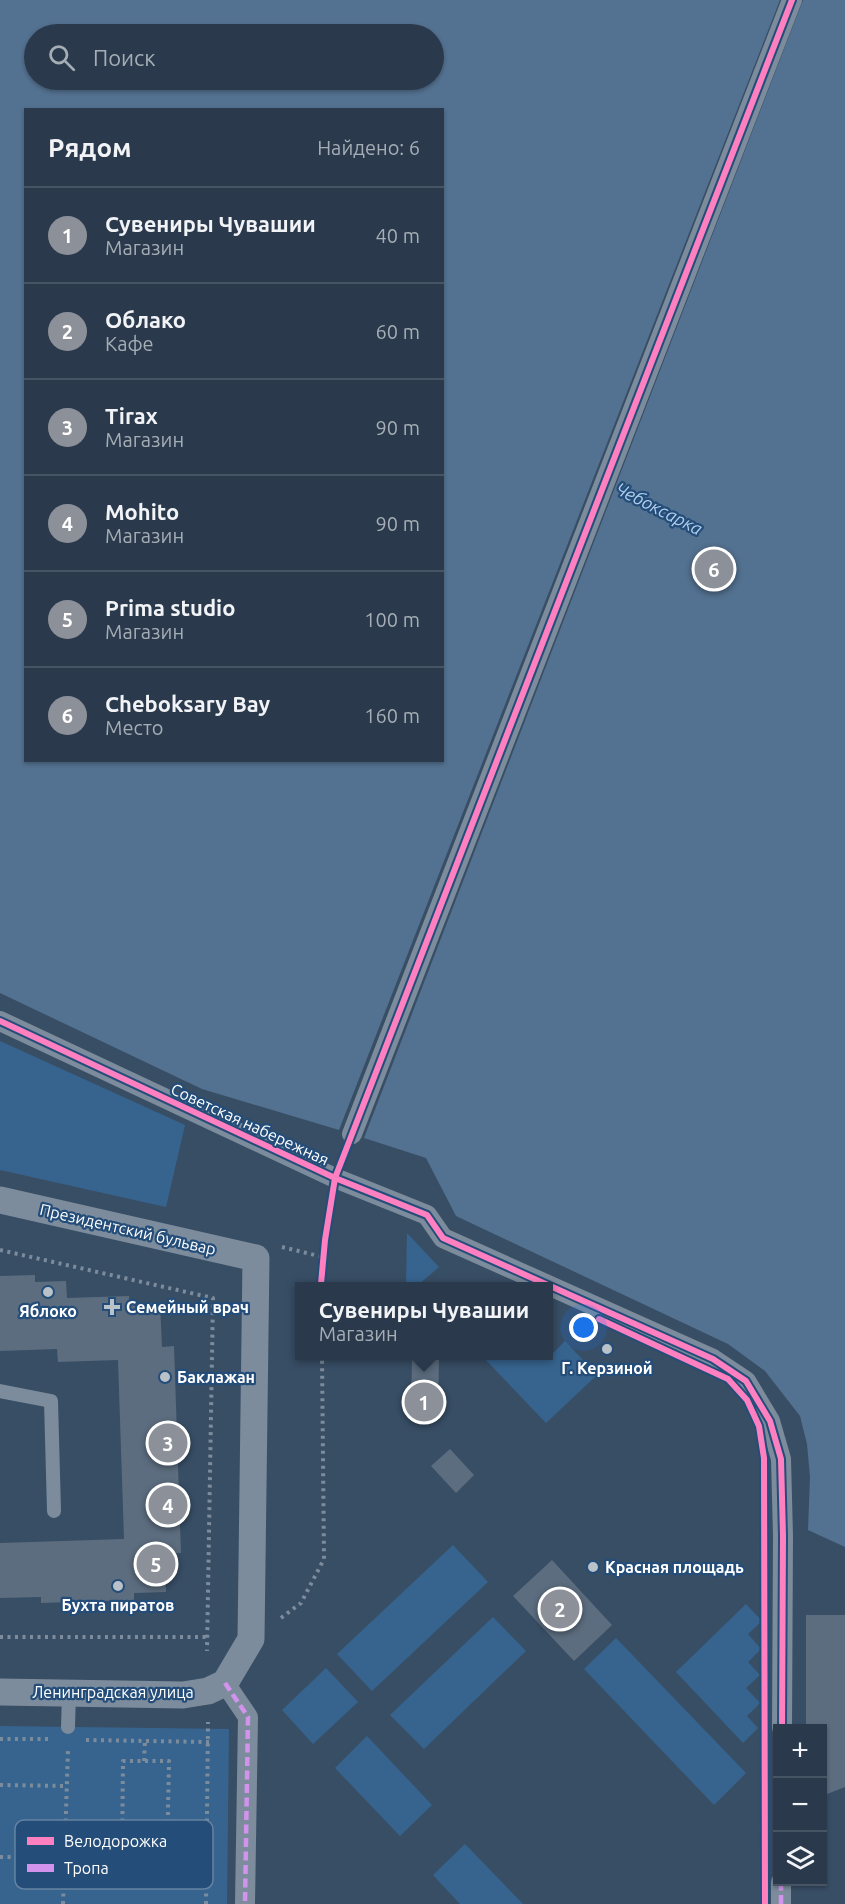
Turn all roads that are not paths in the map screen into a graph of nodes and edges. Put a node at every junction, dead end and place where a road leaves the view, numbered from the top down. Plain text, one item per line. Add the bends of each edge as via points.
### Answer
1 (792, 0) edge
2 (0, 1021) edge
3 (352, 1134) dead end
4 (0, 1200) edge
5 (541, 1282) edge
6 (553, 1287) edge
7 (0, 1391) edge
8 (54, 1511) dead end
9 (225, 1683) junction
10 (0, 1692) edge
11 (69, 1693) junction
12 (782, 1724) edge
13 (68, 1733) road end
14 (781, 1886) edge
15 (245, 1904) edge
16 (781, 1904) edge

1 - 3 street
2 - 5 street, Советская набережная via 335,1178 427,1215 443,1238
4 - 9 street, Президентский бульвар via 256,1258 251,1639
6 - 12 street, Советская набережная via 713,1359 746,1381 770,1421 781,1459
7 - 8 lane via 51,1401
9 - 11 street, Ленинградская улица via 208,1691 183,1695
9 - 15 street via 248,1717
10 - 11 street, Ленинградская улица
11 - 13 lane
14 - 16 street

